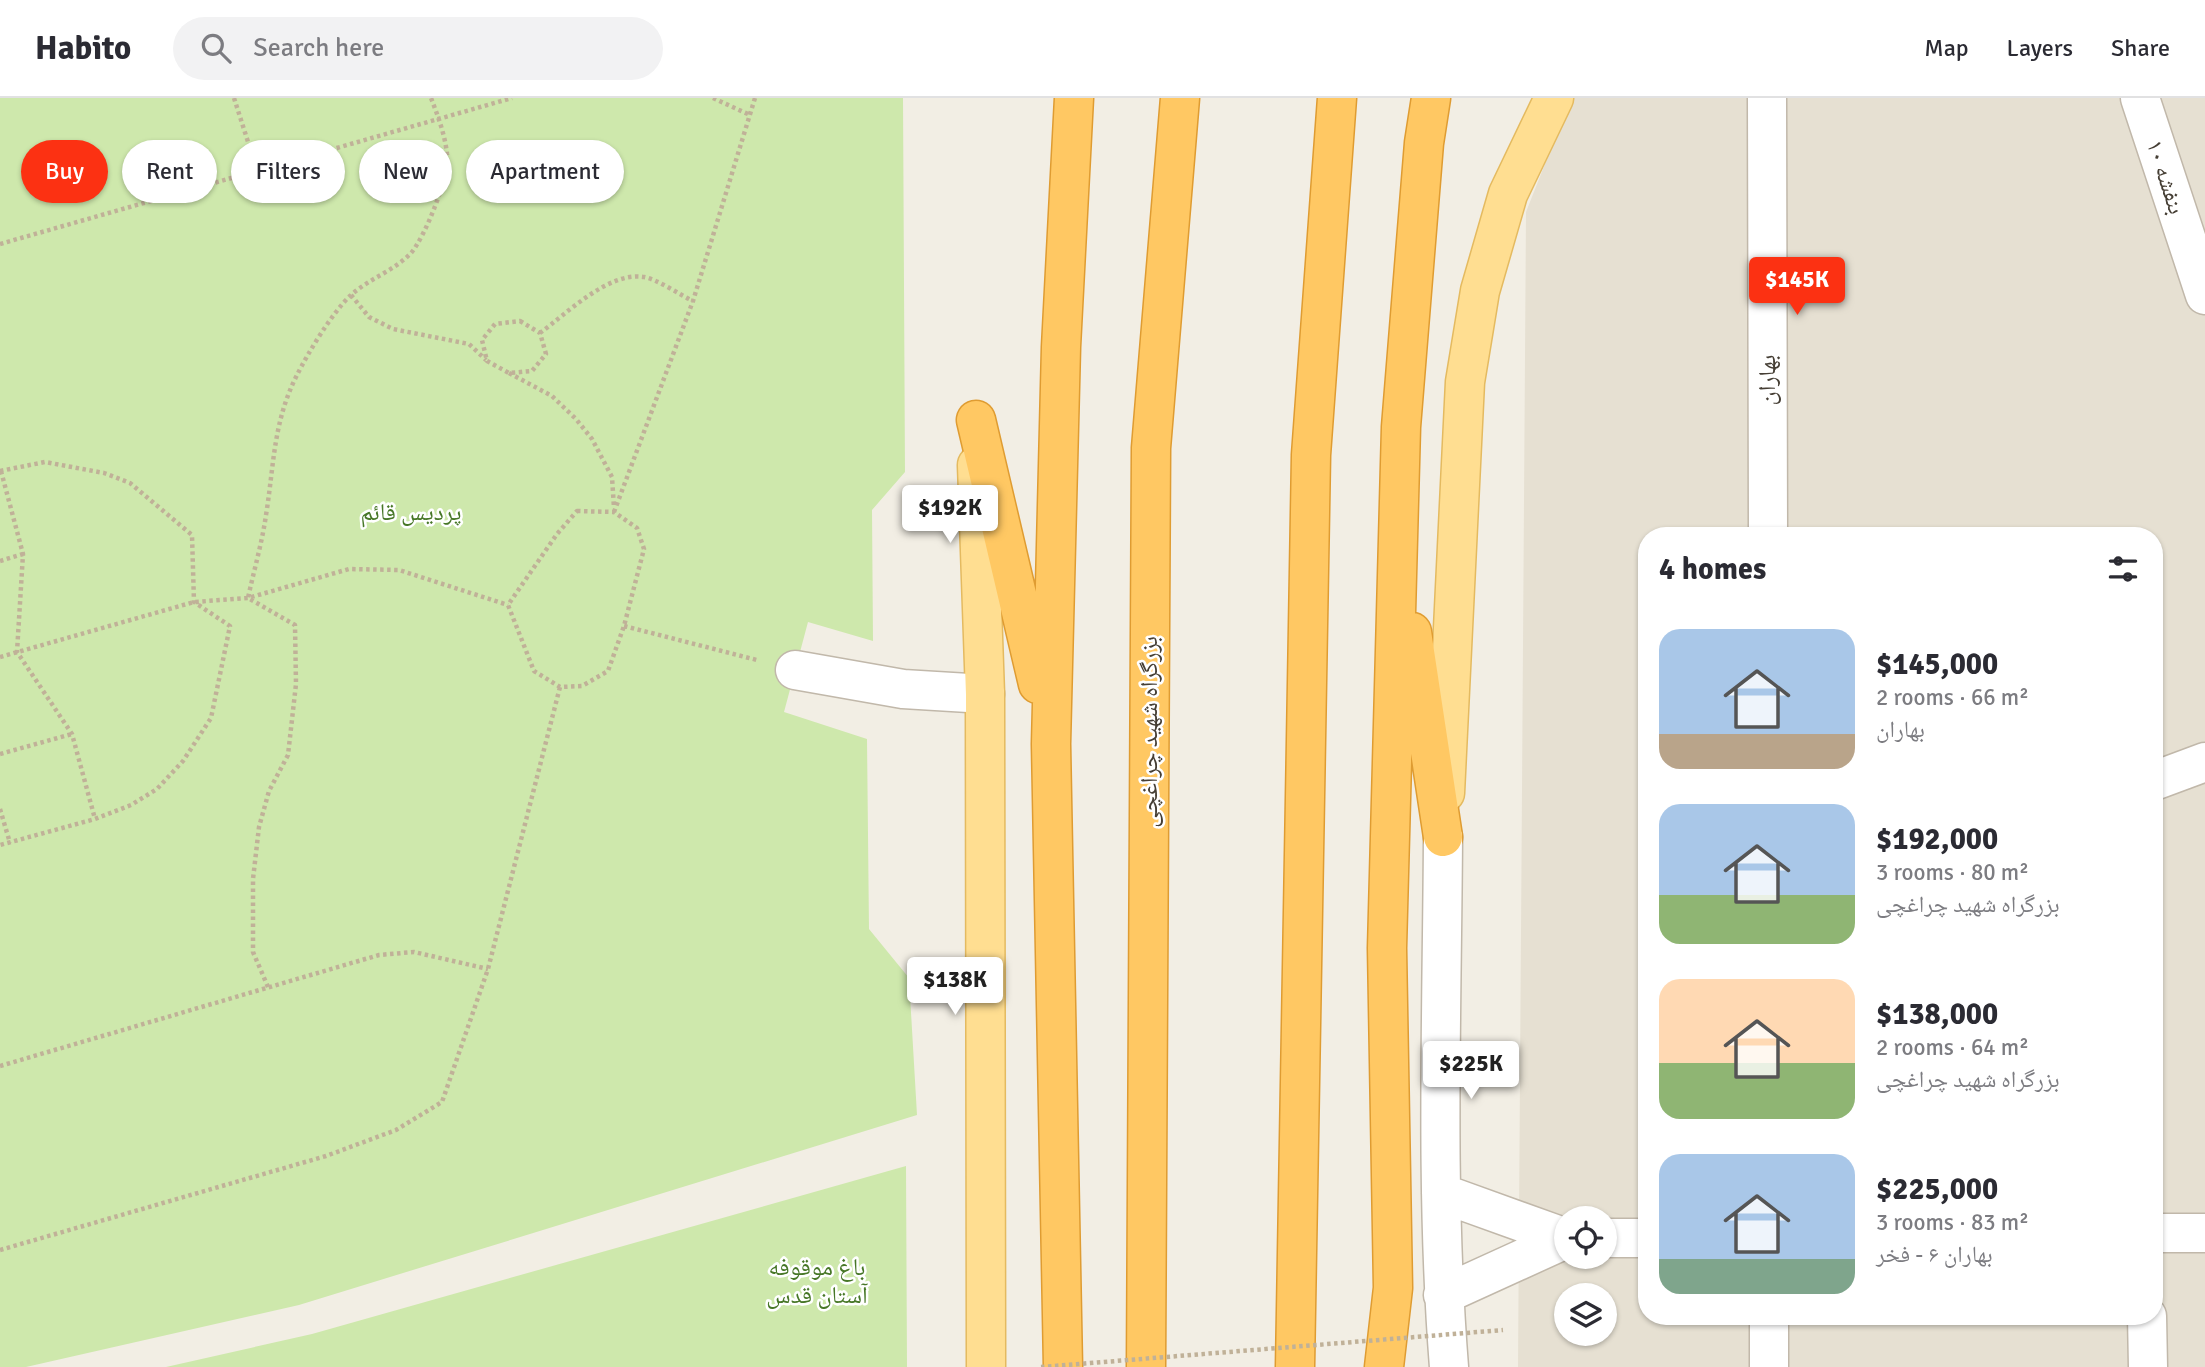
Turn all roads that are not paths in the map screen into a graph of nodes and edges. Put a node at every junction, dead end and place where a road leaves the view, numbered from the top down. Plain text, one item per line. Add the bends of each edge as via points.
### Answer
1 (1074, 98) edge
2 (1181, 98) edge
3 (1337, 98) edge
4 (1432, 98) edge
5 (1554, 98) edge
6 (1767, 98) edge
7 (2140, 98) edge
8 (2205, 295) edge
9 (976, 421) joint
10 (1768, 527) edge
11 (1397, 533) junction
12 (795, 670) road end
13 (984, 680) junction
14 (1051, 744) junction
15 (2205, 762) edge
16 (2163, 778) edge
17 (1443, 837) junction
18 (1441, 1193) junction
19 (2163, 1233) edge
20 (2205, 1233) edge
21 (1554, 1235) edge
22 (1617, 1238) edge
23 (1638, 1238) edge
24 (1554, 1244) edge
25 (1443, 1295) junction
26 (1769, 1325) edge
27 (2147, 1325) edge
28 (986, 1367) edge
29 (1063, 1367) edge
30 (1146, 1367) edge
31 (1296, 1367) edge
32 (1384, 1367) edge
33 (1449, 1367) edge
34 (1769, 1367) edge
35 (2148, 1367) edge

1 - 14 highway via 1060,347
2 - 30 highway, بزرگراه شهید چراغچی via 1150,448
3 - 31 highway via 1311,455
4 - 11 highway via 1424,143 1406,360
5 - 17 main road via 1508,194 1480,291 1465,382
6 - 10 street, بهاران
7 - 8 street, بنفشه ۱۰
9 - 13 main road
9 - 14 highway
11 - 17 highway
11 - 32 highway via 1387,948 1393,1289
12 - 13 street via 904,689
13 - 28 main road
14 - 29 highway
15 - 16 street
17 - 18 street
18 - 21 street
18 - 25 street
19 - 20 street
22 - 23 street
24 - 25 street
25 - 33 street
26 - 34 street
27 - 35 street

